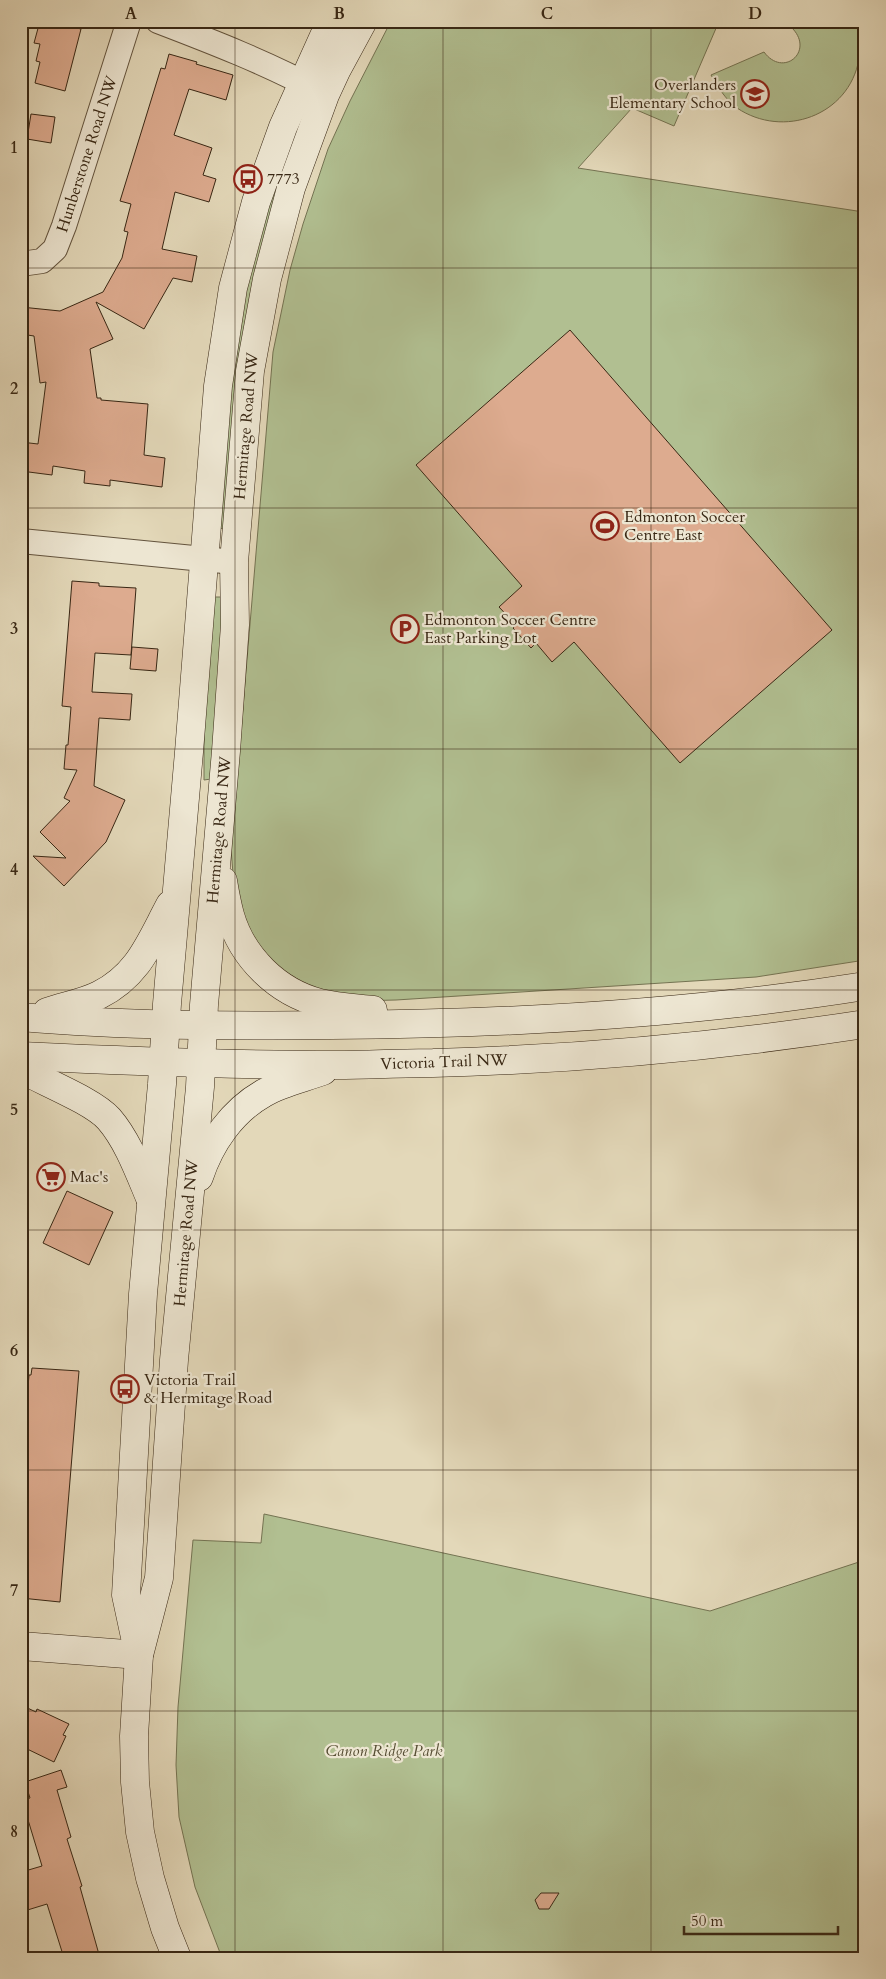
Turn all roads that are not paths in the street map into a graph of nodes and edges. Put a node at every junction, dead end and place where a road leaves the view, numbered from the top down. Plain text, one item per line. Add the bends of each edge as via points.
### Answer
1 (129, 21) edge
2 (158, 21) edge
3 (332, 21) edge
4 (363, 21) edge
5 (314, 89) junction
6 (21, 264) edge
7 (21, 542) edge
8 (203, 559) junction
9 (234, 562) junction
10 (217, 850) junction
11 (178, 892) junction
12 (865, 986) edge
13 (811, 995) junction
14 (25, 1018) edge
15 (476, 1022) junction
16 (865, 1024) edge
17 (166, 1025) junction
18 (203, 1026) junction
19 (814, 1032) junction
20 (21, 1056) edge
21 (163, 1062) junction
22 (201, 1063) junction
23 (338, 1065) junction
24 (21, 1069) edge
25 (152, 1202) junction
26 (190, 1205) junction
27 (21, 1646) edge
28 (139, 1655) junction
29 (177, 1958) edge

1 - 6 street, Hunberstone Road NW via 55,249 42,262
2 - 5 street via 234,50
3 - 5 street, Hermitage Road NW via 324,36
4 - 5 street, Hermitage Road NW via 337,69
5 - 8 street, Hermitage Road NW via 266,174 233,288 218,386
5 - 9 street, Hermitage Road NW via 307,141 280,224 257,325 250,371
7 - 8 street
8 - 9 street
8 - 11 street, Hermitage Road NW
9 - 10 street, Hermitage Road NW via 235,625
10 - 15 street via 230,915 237,933 258,965 286,989 329,1004
10 - 18 street, Hermitage Road NW
11 - 14 street via 142,959 122,980 82,1002
11 - 17 street, Hermitage Road NW
12 - 13 street
13 - 15 street via 648,1012
13 - 19 street
14 - 17 street
15 - 18 street
16 - 19 street, Victoria Trail NW
17 - 18 street
17 - 21 street, Hermitage Road NW
18 - 22 street, Hermitage Road NW
19 - 23 street, Victoria Trail NW via 611,1054
20 - 21 street, Victoria Trail NW
21 - 22 street, Victoria Trail NW
21 - 25 street, Hermitage Road NW
22 - 23 street, Victoria Trail NW
22 - 26 street, Hermitage Road NW
23 - 26 street via 265,1092 236,1113 205,1159
24 - 25 street via 89,1104 108,1118 127,1146
25 - 28 street, Hermitage Road NW via 142,1294 126,1595
26 - 28 street, Hermitage Road NW via 174,1360 159,1578
27 - 28 street
28 - 29 street, Hermitage Road NW via 134,1736 140,1832 150,1878

